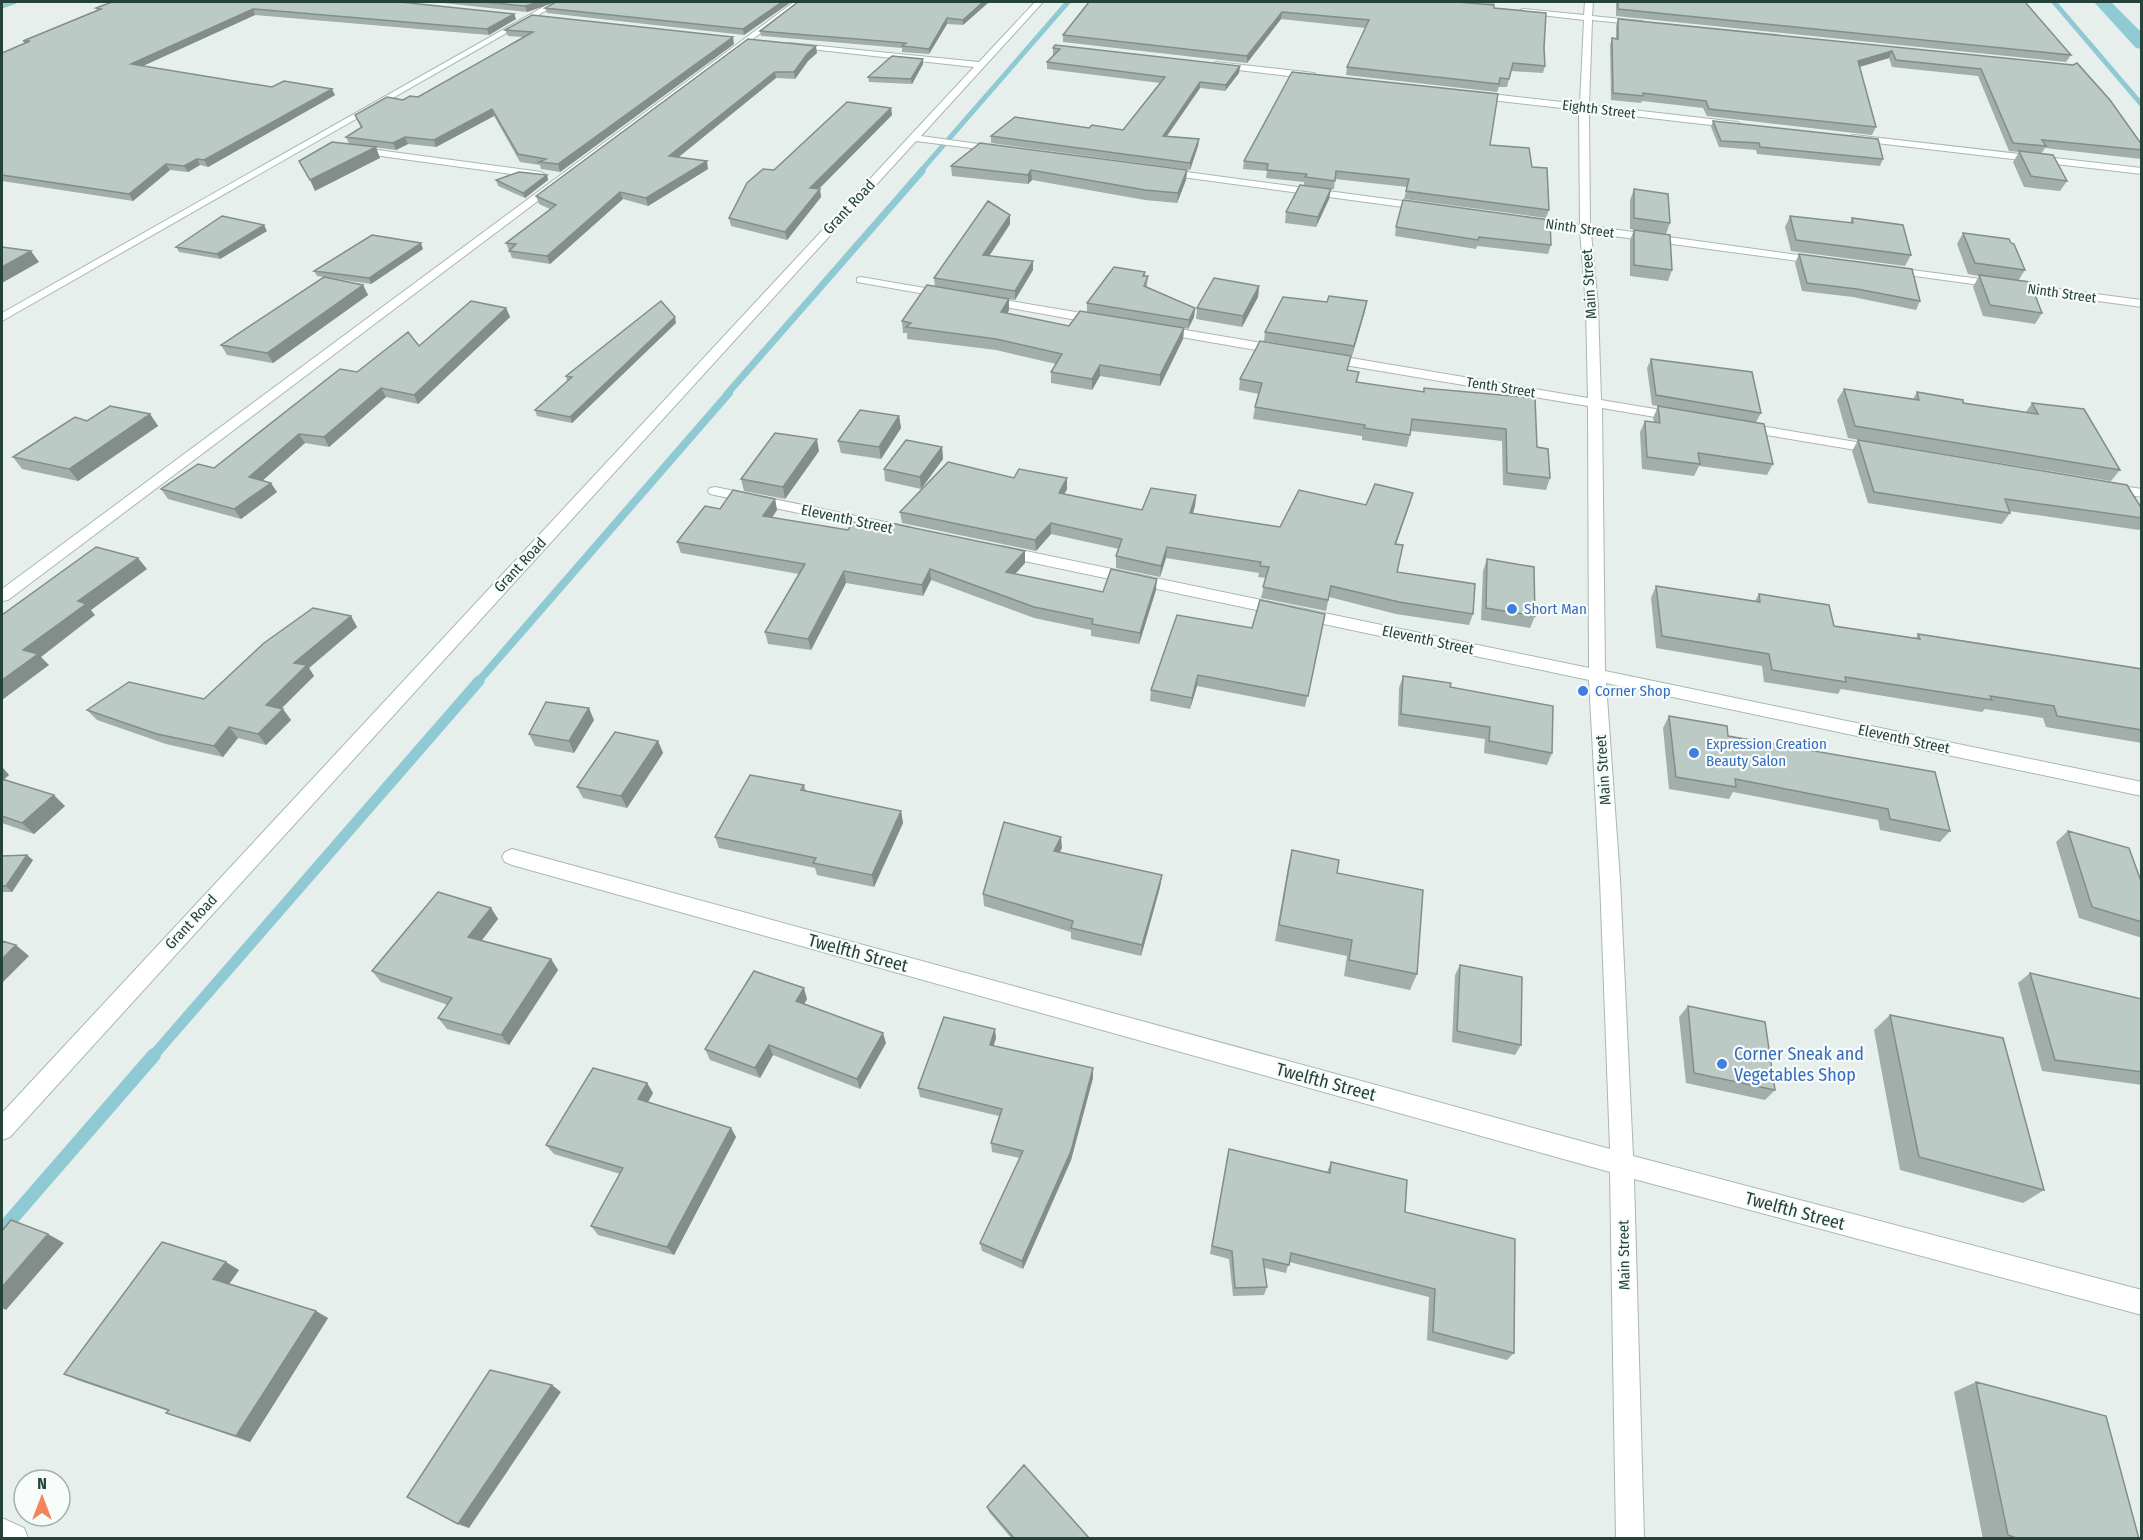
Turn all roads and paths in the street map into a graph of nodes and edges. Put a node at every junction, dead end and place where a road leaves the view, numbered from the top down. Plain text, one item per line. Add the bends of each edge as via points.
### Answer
1 (557, 2) edge
2 (798, 2) edge
3 (1039, 2) edge
4 (1509, 10) edge
5 (1589, 10) edge
6 (519, 16) edge
7 (530, 17) junction
8 (552, 20) edge
9 (1648, 24) edge
10 (781, 44) edge
11 (1209, 64) edge
12 (979, 65) junction
13 (1326, 78) edge
14 (1467, 94) edge
15 (1584, 107) junction
16 (1750, 126) edge
17 (1845, 137) edge
18 (913, 138) junction
19 (308, 143) junction
20 (331, 147) edge
21 (343, 148) edge
22 (1007, 151) edge
23 (1148, 170) edge
24 (2142, 171) edge
25 (562, 177) junction
26 (1431, 208) edge
27 (1514, 219) edge
28 (1585, 229) junction
29 (1833, 262) edge
30 (1881, 269) edge
31 (861, 280) dead end
32 (2142, 304) edge
33 (2, 318) edge
34 (1117, 323) edge
35 (1152, 329) edge
36 (1292, 352) edge
37 (1315, 356) edge
38 (1595, 403) junction
39 (1688, 418) edge
40 (1723, 424) edge
41 (1897, 453) edge
42 (2095, 486) edge
43 (715, 491) dead end
44 (2142, 493) edge
45 (924, 535) edge
46 (982, 547) edge
47 (2, 596) edge
48 (1597, 675) junction
49 (2142, 789) edge
50 (512, 857) dead end
51 (2, 1129) edge
52 (1622, 1164) junction
53 (2142, 1304) edge
54 (2, 1532) edge
55 (14, 1539) edge
56 (1630, 1539) edge

1 - 7 street
2 - 25 street
3 - 12 street, Grant Road
4 - 5 street
5 - 9 street
5 - 15 street, Main Street
6 - 7 street
7 - 8 street
7 - 19 street
10 - 12 street
11 - 13 street
12 - 18 street, Grant Road
14 - 15 street, Eighth Street
15 - 16 street, Eighth Street
15 - 28 street, Main Street
17 - 24 street
18 - 22 street
18 - 51 street, Grant Road
19 - 20 street
19 - 33 street
21 - 25 street
23 - 26 street
25 - 47 street
27 - 28 street, Ninth Street
28 - 29 street, Ninth Street
28 - 38 street, Main Street
30 - 32 street, Ninth Street
31 - 34 street
35 - 36 street
37 - 38 street, Tenth Street
38 - 39 street, Tenth Street
38 - 48 street, Main Street
40 - 41 street
42 - 44 street
43 - 45 street, Eleventh Street
46 - 48 street, Eleventh Street
48 - 49 street, Eleventh Street
48 - 52 street, Main Street
50 - 52 street, Twelfth Street
52 - 53 street, Twelfth Street
52 - 56 street, Main Street
54 - 55 street

